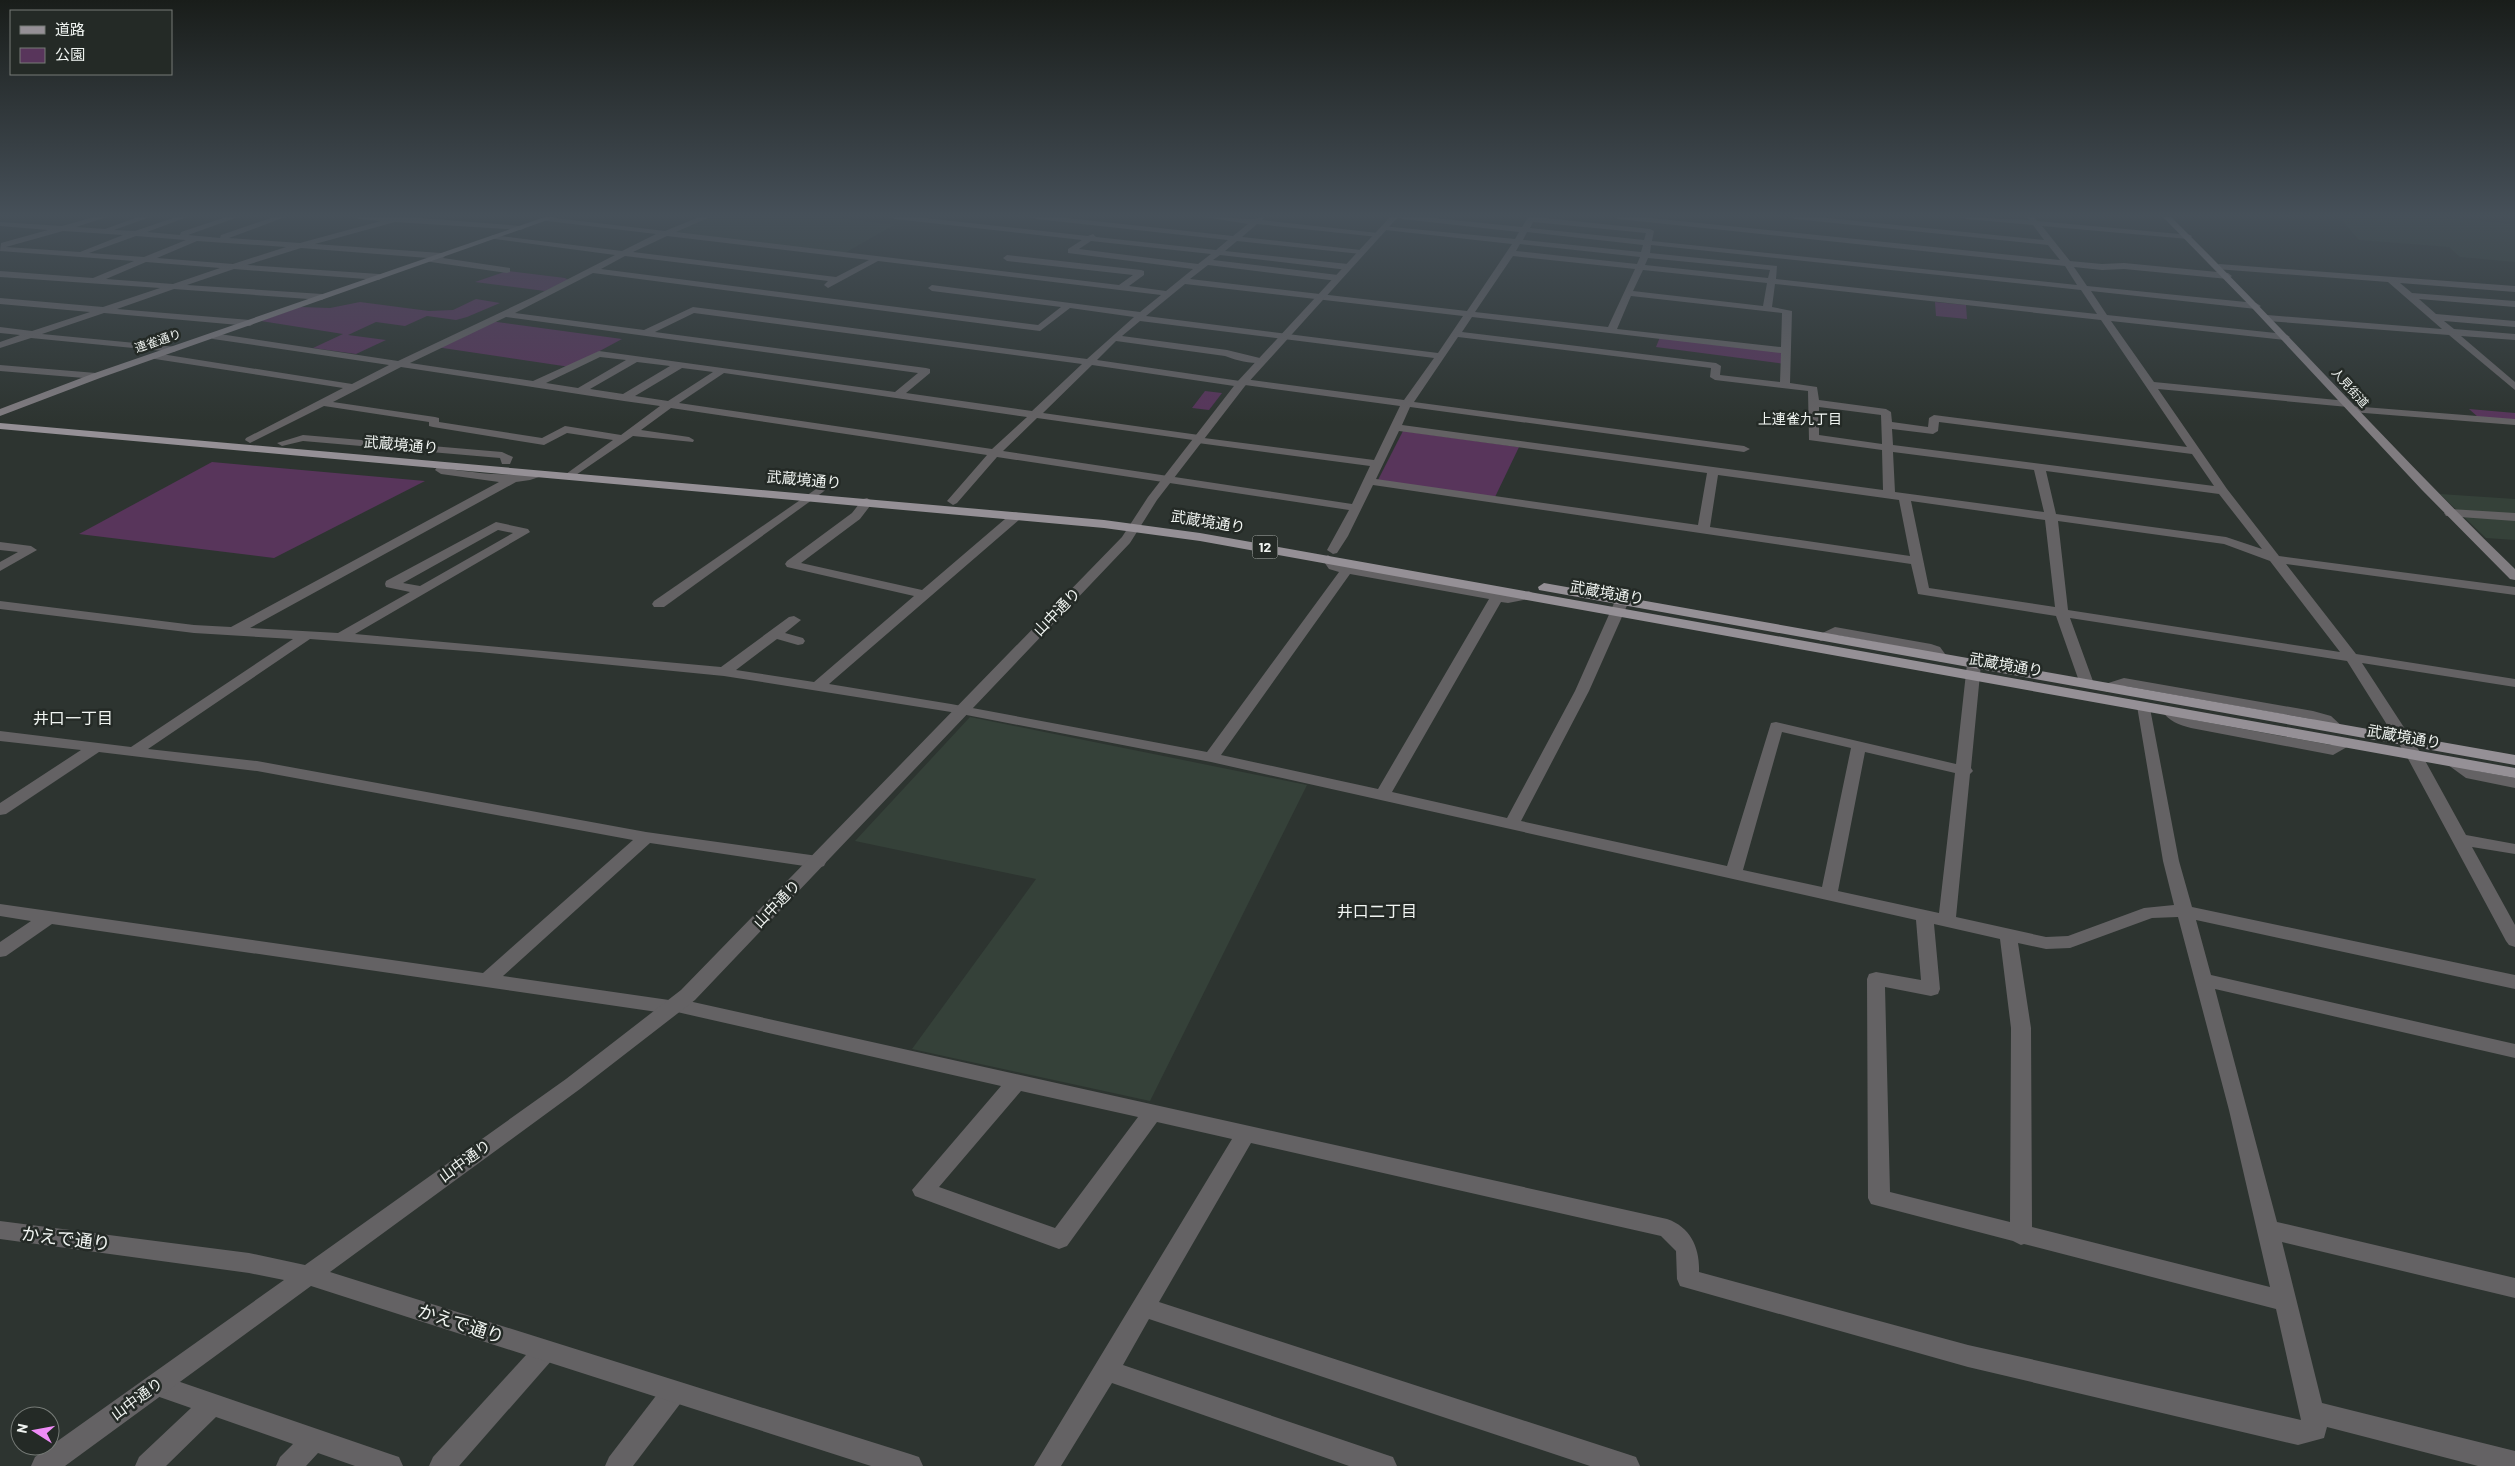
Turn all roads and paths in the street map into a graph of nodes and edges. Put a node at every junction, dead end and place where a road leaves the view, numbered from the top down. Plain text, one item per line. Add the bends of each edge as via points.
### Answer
1 (162, 285) edge
2 (355, 285) edge
3 (561, 285) edge
4 (710, 285) edge
5 (828, 285) edge
6 (1097, 285) edge
7 (1124, 285) edge
8 (1176, 285) edge
9 (1213, 285) edge
10 (1331, 285) edge
11 (1489, 285) edge
12 (1632, 285) edge
13 (1771, 285) edge
14 (1803, 285) edge
15 (2065, 285) edge
16 (2081, 285) edge
17 (2237, 285) edge
18 (2397, 285) edge
19 (2466, 285) edge
20 (171, 286) junction
21 (932, 288) dead end
22 (1120, 288) junction
23 (2083, 288) junction
24 (2515, 289) edge
25 (1165, 294) junction
26 (1628, 294) junction
27 (2410, 296) junction
28 (322, 297) junction
29 (1320, 297) junction
30 (806, 298) junction
31 (0, 301) edge
32 (2515, 304) edge
33 (1069, 305) junction
34 (2256, 306) junction
35 (1767, 309) junction
36 (101, 310) junction
37 (504, 314) junction
38 (1468, 314) junction
39 (1140, 316) junction
40 (2435, 317) junction
41 (2104, 318) junction
42 (2267, 318) junction
43 (250, 322) junction
44 (2515, 324) edge
45 (0, 330) edge
46 (1612, 331) junction
47 (2453, 332) junction
48 (645, 333) junction
49 (31, 334) junction
50 (1456, 334) junction
51 (213, 336) junction
52 (1283, 337) junction
53 (2285, 337) junction
54 (2515, 337) edge
55 (1114, 338) junction
56 (0, 345) edge
57 (174, 349) junction
58 (1786, 352) junction
59 (155, 356) junction
60 (1440, 356) junction
61 (637, 358) junction
62 (1263, 360) junction
63 (1088, 362) junction
64 (399, 364) junction
65 (681, 364) junction
66 (0, 368) edge
67 (722, 370) junction
68 (96, 376) junction
69 (1242, 383) junction
70 (535, 384) junction
71 (1785, 385) junction
72 (2149, 385) junction
73 (2515, 386) edge
74 (353, 387) junction
75 (580, 391) junction
76 (897, 395) junction
77 (624, 398) junction
78 (322, 403) junction
79 (1814, 403) junction
80 (670, 404) junction
81 (1406, 405) junction
82 (2350, 406) junction
83 (0, 413) edge
84 (1035, 414) junction
85 (0, 418) edge
86 (2515, 422) edge
87 (1887, 425) junction
88 (0, 426) edge
89 (1396, 427) junction
90 (626, 435) junction
91 (1199, 439) junction
92 (250, 440) junction
93 (689, 440) dead end
94 (1888, 448) junction
95 (1744, 449) dead end
96 (2195, 451) junction
97 (994, 454) junction
98 (1378, 464) junction
99 (444, 465) junction
100 (2039, 467) junction
101 (1713, 471) junction
102 (575, 472) junction
103 (542, 474) junction
104 (514, 478) junction
105 (1167, 480) junction
106 (1369, 481) junction
107 (2223, 491) junction
108 (815, 494) junction
109 (1889, 495) junction
110 (1904, 497) junction
111 (953, 501) junction
112 (867, 502) junction
113 (1356, 508) junction
114 (2450, 513) junction
115 (1016, 516) junction
116 (2051, 517) junction
117 (2515, 517) edge
118 (1137, 523) junction
119 (1703, 530) junction
120 (0, 546) edge
121 (2262, 547) junction
122 (1331, 554) junction
123 (2277, 559) junction
124 (1918, 561) junction
125 (0, 567) edge
126 (1347, 570) junction
127 (2515, 576) edge
128 (421, 590) junction
129 (2515, 591) edge
130 (925, 595) junction
131 (1529, 595) junction
132 (1496, 598) junction
133 (659, 604) dead end
134 (0, 605) edge
135 (1619, 606) junction
136 (1687, 613) junction
137 (2062, 613) junction
138 (794, 620) dead end
139 (233, 631) junction
140 (1733, 632) junction
141 (774, 634) junction
142 (308, 635) junction
143 (340, 636) junction
144 (1822, 636) joint
145 (798, 641) dead end
146 (2352, 657) junction
147 (1941, 658) joint
148 (1973, 670) junction
149 (724, 672) junction
150 (2087, 684) junction
151 (2515, 684) edge
152 (818, 686) junction
153 (2107, 688) joint
154 (2144, 706) junction
155 (964, 710) junction
156 (2169, 711) joint
157 (2338, 729) joint
158 (0, 736) edge
159 (2405, 741) junction
160 (2346, 743) joint
161 (1859, 746) junction
162 (95, 748) junction
163 (133, 752) junction
164 (2414, 755) junction
165 (1211, 757) junction
166 (2515, 760) edge
167 (2452, 762) junction
168 (1965, 771) junction
169 (2515, 773) edge
170 (2515, 783) edge
171 (1382, 796) junction
172 (0, 810) edge
173 (1512, 823) junction
174 (646, 837) junction
175 (2461, 840) junction
176 (2515, 849) edge
177 (818, 862) junction
178 (1734, 873) junction
179 (1829, 894) junction
180 (0, 910) edge
181 (2184, 911) junction
182 (1924, 916) junction
183 (48, 917) junction
184 (1948, 921) junction
185 (2008, 934) junction
186 (2515, 941) edge
187 (0, 950) edge
188 (2204, 980) junction
189 (486, 981) junction
190 (2515, 982) edge
191 (673, 1006) junction
192 (2515, 1052) edge
193 (1016, 1083) junction
194 (1153, 1112) junction
195 (1246, 1134) junction
196 (2267, 1229) junction
197 (0, 1230) edge
198 (2022, 1236) junction
199 (308, 1275) junction
200 (2515, 1288) edge
201 (2285, 1301) junction
202 (1144, 1307) junction
203 (544, 1352) junction
204 (1106, 1370) junction
205 (157, 1385) junction
206 (674, 1392) junction
207 (212, 1406) junction
208 (2312, 1412) junction
209 (314, 1440) junction
210 (2515, 1463) edge
211 (44, 1466) edge
212 (148, 1466) edge
213 (290, 1466) edge
214 (390, 1466) edge
215 (442, 1466) edge
216 (618, 1466) edge
217 (910, 1466) edge
218 (1047, 1466) edge
219 (1384, 1466) edge
220 (1626, 1466) edge

1 - 20 street
2 - 28 main road, 連雀通り
3 - 37 street
4 - 30 street
5 - 30 street
6 - 22 street
7 - 22 street
8 - 25 street
9 - 29 street
10 - 29 street, 山中通り
11 - 38 street
12 - 26 street
13 - 35 street
14 - 41 street
15 - 23 street
16 - 23 street
17 - 34 main road, 人見街道
18 - 27 street
19 - 24 street
20 - 28 street
20 - 36 street
21 - 33 street
22 - 25 street
23 - 34 street
23 - 41 street
25 - 39 street
26 - 35 street
26 - 46 street
27 - 32 street
27 - 40 street
28 - 43 main road, 連雀通り
29 - 38 street
29 - 52 street, 山中通り
30 - 33 street via 1040,328
31 - 36 street
33 - 39 street
34 - 42 main road, 人見街道
35 - 58 street via 1787,311
36 - 43 street
36 - 49 street
37 - 48 street
37 - 64 street
38 - 46 street
38 - 50 street
39 - 52 street
39 - 55 street
40 - 44 street
40 - 47 street
41 - 53 street
41 - 72 street
42 - 47 street
42 - 53 main road, 人見街道
43 - 51 main road, 連雀通り
45 - 49 street
46 - 58 street
47 - 54 street
47 - 73 street
48 - 63 street via 693,310
48 - 76 street via 926,371
49 - 56 street
49 - 57 street
50 - 60 street
50 - 71 street via 1716,366 1714,377
51 - 57 main road, 連雀通り
51 - 64 street
52 - 60 street
52 - 62 street, 山中通り
53 - 82 main road, 人見街道
55 - 62 street
55 - 63 street
57 - 59 main road, 連雀通り
58 - 71 street
59 - 68 main road, 連雀通り
59 - 74 street
60 - 81 street
61 - 65 street
61 - 70 street via 599,354
61 - 75 street
62 - 69 street, 山中通り
63 - 69 street
63 - 84 street
64 - 70 street
64 - 74 street
65 - 67 street
65 - 77 street
66 - 68 street
67 - 76 street
67 - 80 street
68 - 83 main road, 連雀通り
69 - 81 street
69 - 91 street, 山中通り
70 - 75 street
71 - 79 street via 1813,389
72 - 82 street
72 - 96 street
74 - 78 street
75 - 77 street
76 - 84 street
77 - 80 street
78 - 90 street via 435,420 433,424 544,442 565,429
78 - 92 street
79 - 87 street via 1886,412
79 - 94 street via 1813,438
80 - 90 street
80 - 97 street
81 - 89 street
81 - 95 street
82 - 86 street
82 - 114 main road, 人見街道
84 - 91 street
84 - 97 street
85 - 92 main road, 武蔵境通り / 12
87 - 94 street
87 - 96 street via 1933,431 1934,418
88 - 99 main road, 武蔵境通り / 12
89 - 98 street
89 - 101 street
90 - 93 street
90 - 102 street
91 - 98 street
91 - 105 street, 山中通り
92 - 102 main road, 武蔵境通り / 12 via 506,462
94 - 100 street
94 - 109 street
96 - 107 street
97 - 105 street
97 - 111 street
98 - 106 street
99 - 103 main road, 武蔵境通り / 12
99 - 104 street via 441,470 445,472
100 - 107 street
100 - 116 street
101 - 109 street
101 - 119 street
102 - 103 main road, 武蔵境通り / 12
102 - 108 main road, 武蔵境通り / 12
103 - 104 street
104 - 139 street
105 - 113 street
105 - 118 street, 山中通り
106 - 113 street
106 - 119 street
107 - 121 street
108 - 111 main road, 武蔵境通り / 12
108 - 112 main road, 武蔵境通り / 12
108 - 133 street
109 - 110 street
110 - 116 street
110 - 124 street
111 - 118 main road, 武蔵境通り / 12
112 - 115 main road, 武蔵境通り / 12
112 - 130 street via 856,516 791,564
113 - 122 street
114 - 117 street
114 - 127 main road, 人見街道
115 - 118 main road, 武蔵境通り / 12
115 - 130 street
116 - 121 street
116 - 137 street
118 - 122 main road, 武蔵境通り / 12
118 - 155 street, 山中通り
119 - 124 street
120 - 125 street via 31,550
121 - 123 street
122 - 126 street via 1333,566
122 - 131 main road, 武蔵境通り / 12
122 - 135 main road, 武蔵境通り / 12
123 - 129 street
123 - 146 street
124 - 137 street via 1923,591
126 - 132 street
126 - 165 street
128 - 128 street via 516,537 524,532 496,526 391,584
128 - 143 street
130 - 152 street
131 - 132 street
131 - 135 main road, 武蔵境通り / 12
132 - 171 street
134 - 139 street
135 - 136 main road, 武蔵境通り / 12
135 - 140 main road, 武蔵境通り / 12
135 - 173 street via 1582,691
136 - 140 main road via 1679,615
136 - 144 main road, 武蔵境通り / 12
137 - 146 street
137 - 150 street
138 - 141 street
139 - 142 street
140 - 148 main road, 武蔵境通り / 12
141 - 145 street
141 - 149 street
142 - 143 street
142 - 163 street
143 - 149 street
144 - 147 street via 1835,631 1931,648
146 - 151 street
146 - 159 street
147 - 148 main road, 武蔵境通り / 12
148 - 150 main road, 武蔵境通り / 12
148 - 154 main road, 武蔵境通り / 12
148 - 168 street
149 - 152 street
150 - 153 main road, 武蔵境通り / 12
152 - 155 street
153 - 157 street via 2124,682 2313,715 2326,719
154 - 156 main road, 武蔵境通り / 12
154 - 181 street via 2171,861
155 - 165 street
155 - 177 street, 山中通り
156 - 160 street via 2178,720 2191,724 2333,750
157 - 159 main road, 武蔵境通り
158 - 162 street
159 - 164 street
159 - 166 main road, 武蔵境通り
160 - 164 main road, 武蔵境通り
161 - 168 street
161 - 178 street via 1776,726
161 - 179 street
162 - 163 street
162 - 172 street
163 - 174 street via 257,766
164 - 167 main road, 武蔵境通り
164 - 175 street
165 - 171 street
167 - 169 main road, 武蔵境通り
167 - 170 street via 2472,775
168 - 184 street
171 - 173 street
173 - 178 street
174 - 177 street
174 - 189 street
175 - 176 street
175 - 186 street
177 - 191 street, 山中通り via 688,995
178 - 179 street
179 - 182 street
180 - 183 street
181 - 185 street via 2150,912 2070,942 2046,943
181 - 188 street
181 - 190 street
182 - 184 street
182 - 198 street via 1931,989 1876,978 1880,1198
183 - 187 street
183 - 189 street
184 - 185 street
185 - 198 street via 2021,1028
188 - 192 street
188 - 196 street
189 - 191 street
191 - 193 street
191 - 199 street, 山中通り via 565,1090
193 - 194 street
193 - 194 street via 923,1190 1059,1239
194 - 195 street
195 - 202 street
195 - 208 street via 1667,1228 1683,1240 1689,1259 1688,1280 1968,1356 2298,1433 2315,1430
196 - 200 street
196 - 201 street
197 - 199 street, かえで通り via 257,1264
198 - 201 street
199 - 203 street, かえで通り
199 - 205 street, 山中通り
201 - 208 street
202 - 204 street
202 - 220 street
203 - 206 street, かえで通り
203 - 215 street
204 - 218 street
204 - 219 street
205 - 207 street
205 - 211 street, 山中通り
206 - 216 street
206 - 217 street, かえで通り
207 - 209 street
207 - 212 street
208 - 210 street
209 - 213 street
209 - 214 street

